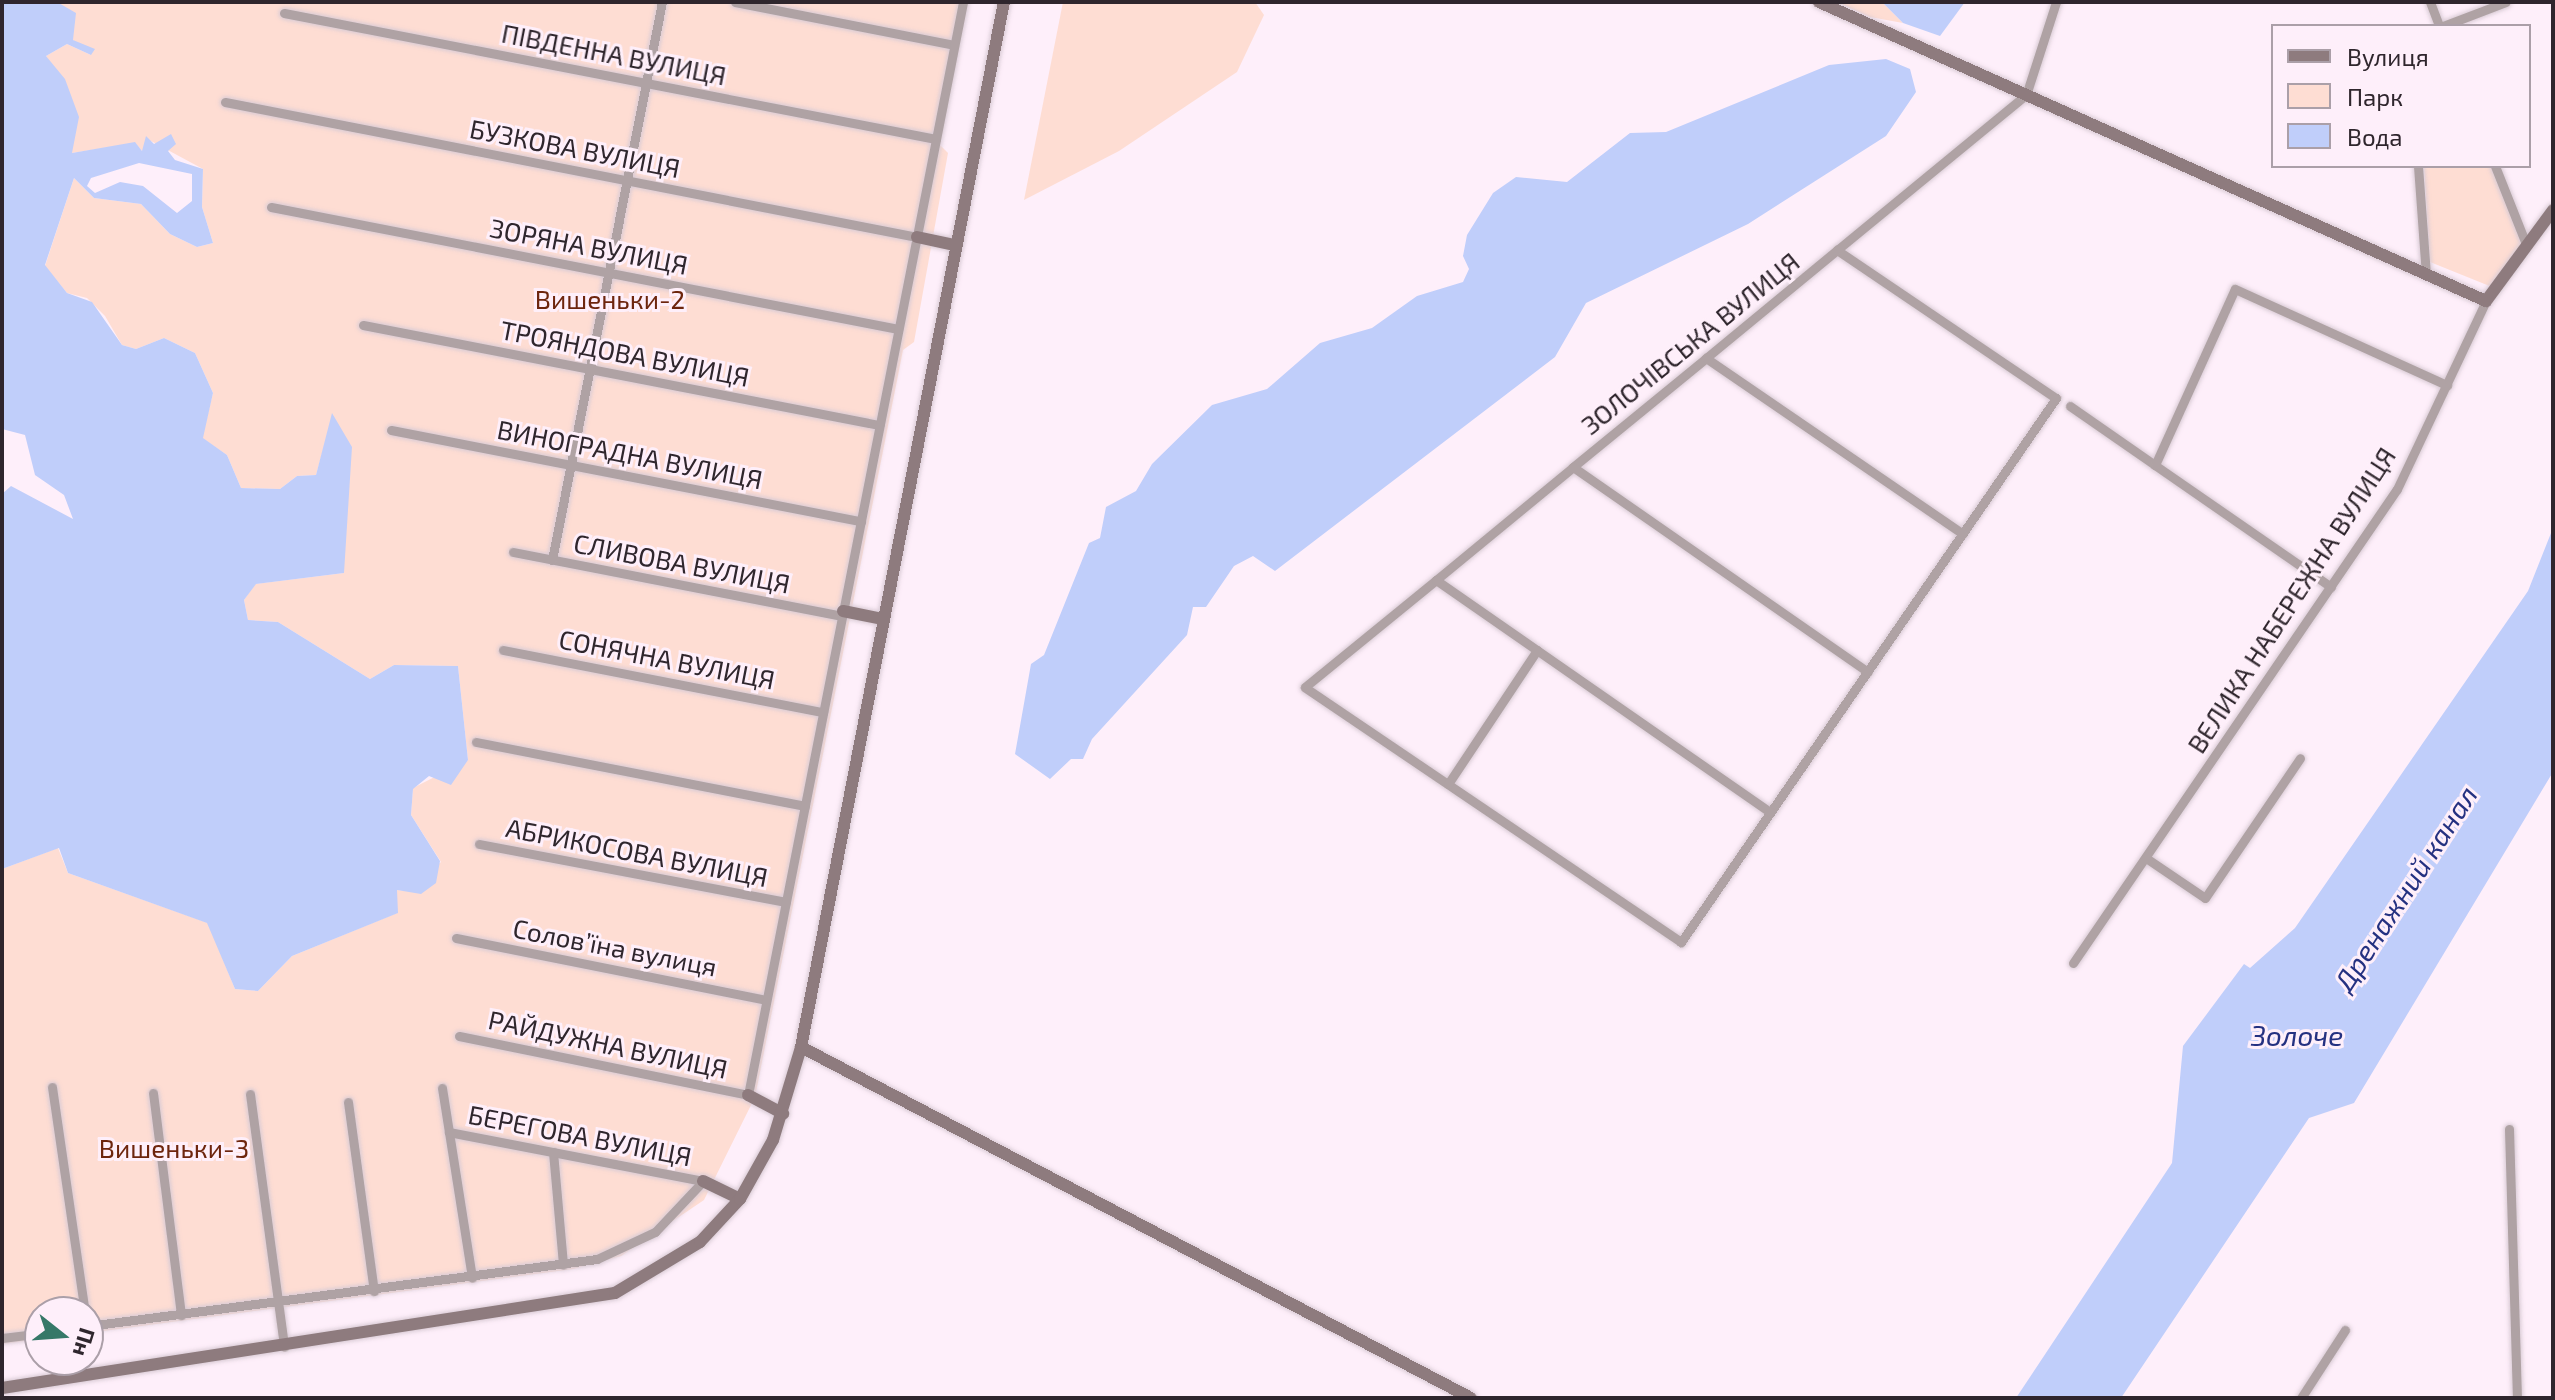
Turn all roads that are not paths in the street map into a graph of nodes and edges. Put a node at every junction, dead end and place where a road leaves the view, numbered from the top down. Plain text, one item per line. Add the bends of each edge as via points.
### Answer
1 (662, 2) edge
2 (735, 2) edge
3 (963, 2) edge
4 (1004, 2) edge
5 (1819, 2) edge
6 (2056, 2) edge
7 (2430, 2) edge
8 (2506, 2) edge
9 (284, 13) dead end
10 (2440, 24) edge
11 (2446, 24) edge
12 (954, 45) junction
13 (646, 83) junction
14 (2026, 95) junction
15 (225, 102) dead end
16 (936, 139) junction
17 (2418, 168) edge
18 (2496, 168) edge
19 (627, 181) junction
20 (271, 207) dead end
21 (2553, 210) edge
22 (917, 237) junction
23 (2526, 244) junction
24 (956, 245) junction
25 (1837, 250) junction
26 (609, 273) junction
27 (2426, 275) junction
28 (2486, 301) junction
29 (363, 325) dead end
30 (898, 329) junction
31 (1706, 358) junction
32 (590, 369) junction
33 (2447, 385) junction
34 (2070, 406) dead end
35 (879, 425) junction
36 (391, 430) dead end
37 (571, 465) junction
38 (2155, 465) junction
39 (1573, 467) junction
40 (861, 521) junction
41 (1963, 534) junction
42 (513, 552) dead end
43 (552, 560) junction
44 (1436, 580) junction
45 (2331, 587) junction
46 (842, 614) junction
47 (883, 619) junction
48 (503, 650) dead end
49 (1537, 650) junction
50 (1868, 672) junction
51 (823, 712) junction
52 (476, 742) dead end
53 (2300, 758) dead end
54 (1448, 784) junction
55 (805, 806) junction
56 (1770, 812) junction
57 (479, 844) dead end
58 (2146, 858) junction
59 (786, 902) junction
60 (456, 938) dead end
61 (2073, 963) dead end
62 (766, 1000) junction
63 (459, 1036) dead end
64 (801, 1047) junction
65 (52, 1087) dead end
66 (442, 1088) dead end
67 (153, 1093) dead end
68 (250, 1094) dead end
69 (748, 1095) junction
70 (348, 1102) dead end
71 (783, 1114) junction
72 (2509, 1129) dead end
73 (449, 1132) junction
74 (553, 1152) junction
75 (703, 1181) junction
76 (740, 1199) junction
77 (563, 1265) junction
78 (472, 1278) junction
79 (374, 1291) junction
80 (83, 1296) edge
81 (277, 1302) junction
82 (181, 1315) junction
83 (104, 1324) edge
84 (2345, 1330) dead end
85 (24, 1335) edge
86 (2, 1338) edge
87 (284, 1347) junction
88 (2, 1388) edge
89 (1471, 1398) edge
90 (2301, 1398) edge
91 (2517, 1398) edge

1 - 13 street
2 - 12 street
3 - 12 street
4 - 24 street
5 - 14 street
6 - 14 street
7 - 10 street
8 - 11 street
9 - 13 street, ПІВДЕННА ВУЛИЦЯ
12 - 16 street
13 - 16 street, ПІВДЕННА ВУЛИЦЯ
13 - 19 street
14 - 25 street, ЗОЛОЧІВСЬКА ВУЛИЦЯ
14 - 27 street
15 - 19 street, БУЗКОВА ВУЛИЦЯ
16 - 22 street
17 - 27 street
18 - 23 street
19 - 22 street, БУЗКОВА ВУЛИЦЯ
19 - 26 street
20 - 26 street, ЗОРЯНА ВУЛИЦЯ
21 - 23 street, ВЕЛИКА НАБЕРЕЖНА ВУЛИЦЯ
22 - 24 street
22 - 30 street
23 - 28 street, ВЕЛИКА НАБЕРЕЖНА ВУЛИЦЯ
24 - 47 street
25 - 31 street, ЗОЛОЧІВСЬКА ВУЛИЦЯ
25 - 41 street via 2056,398
26 - 30 street, ЗОРЯНА ВУЛИЦЯ
26 - 32 street
27 - 28 street
28 - 33 street, ВЕЛИКА НАБЕРЕЖНА ВУЛИЦЯ
29 - 32 street, ТРОЯНДОВА ВУЛИЦЯ
30 - 35 street
31 - 39 street, ЗОЛОЧІВСЬКА ВУЛИЦЯ
31 - 41 street
32 - 35 street, ТРОЯНДОВА ВУЛИЦЯ
32 - 37 street
33 - 38 street via 2235,289
33 - 45 street, ВЕЛИКА НАБЕРЕЖНА ВУЛИЦЯ via 2397,489
34 - 38 street
35 - 40 street
36 - 37 street, ВИНОГРАДНА ВУЛИЦЯ
37 - 40 street, ВИНОГРАДНА ВУЛИЦЯ
37 - 43 street
38 - 45 street
39 - 44 street, ЗОЛОЧІВСЬКА ВУЛИЦЯ
39 - 50 street
40 - 46 street
41 - 50 street
42 - 43 street, СЛИВОВА ВУЛИЦЯ
43 - 46 street, СЛИВОВА ВУЛИЦЯ
44 - 49 street
44 - 54 street, ЗОЛОЧІВСЬКА ВУЛИЦЯ via 1305,687
45 - 58 street, ВЕЛИКА НАБЕРЕЖНА ВУЛИЦЯ
46 - 47 street
46 - 51 street
47 - 64 street
48 - 51 street, СОНЯЧНА ВУЛИЦЯ
49 - 54 street
49 - 56 street
50 - 56 street
51 - 55 street
52 - 55 street
53 - 58 street via 2205,898
54 - 56 street via 1681,942
55 - 59 street
57 - 59 street, АБРИКОСОВА ВУЛИЦЯ
58 - 61 street, ВЕЛИКА НАБЕРЕЖНА ВУЛИЦЯ
59 - 62 street
60 - 62 street, Соловʼїна вулиця
62 - 69 street
63 - 69 street, РАЙДУЖНА ВУЛИЦЯ
64 - 71 street
64 - 89 street
65 - 80 street
66 - 73 street
67 - 82 street
68 - 81 street
69 - 71 street
70 - 79 street
71 - 76 street
72 - 91 street
73 - 74 street, БЕРЕГОВА ВУЛИЦЯ
73 - 78 street
74 - 75 street, БЕРЕГОВА ВУЛИЦЯ
74 - 77 street
75 - 76 street
75 - 77 street via 655,1232 620,1252
76 - 87 street via 700,1242 615,1293
77 - 78 street
78 - 79 street
79 - 81 street
81 - 82 street
81 - 87 street
82 - 83 street
84 - 90 street
85 - 86 street
87 - 88 street

